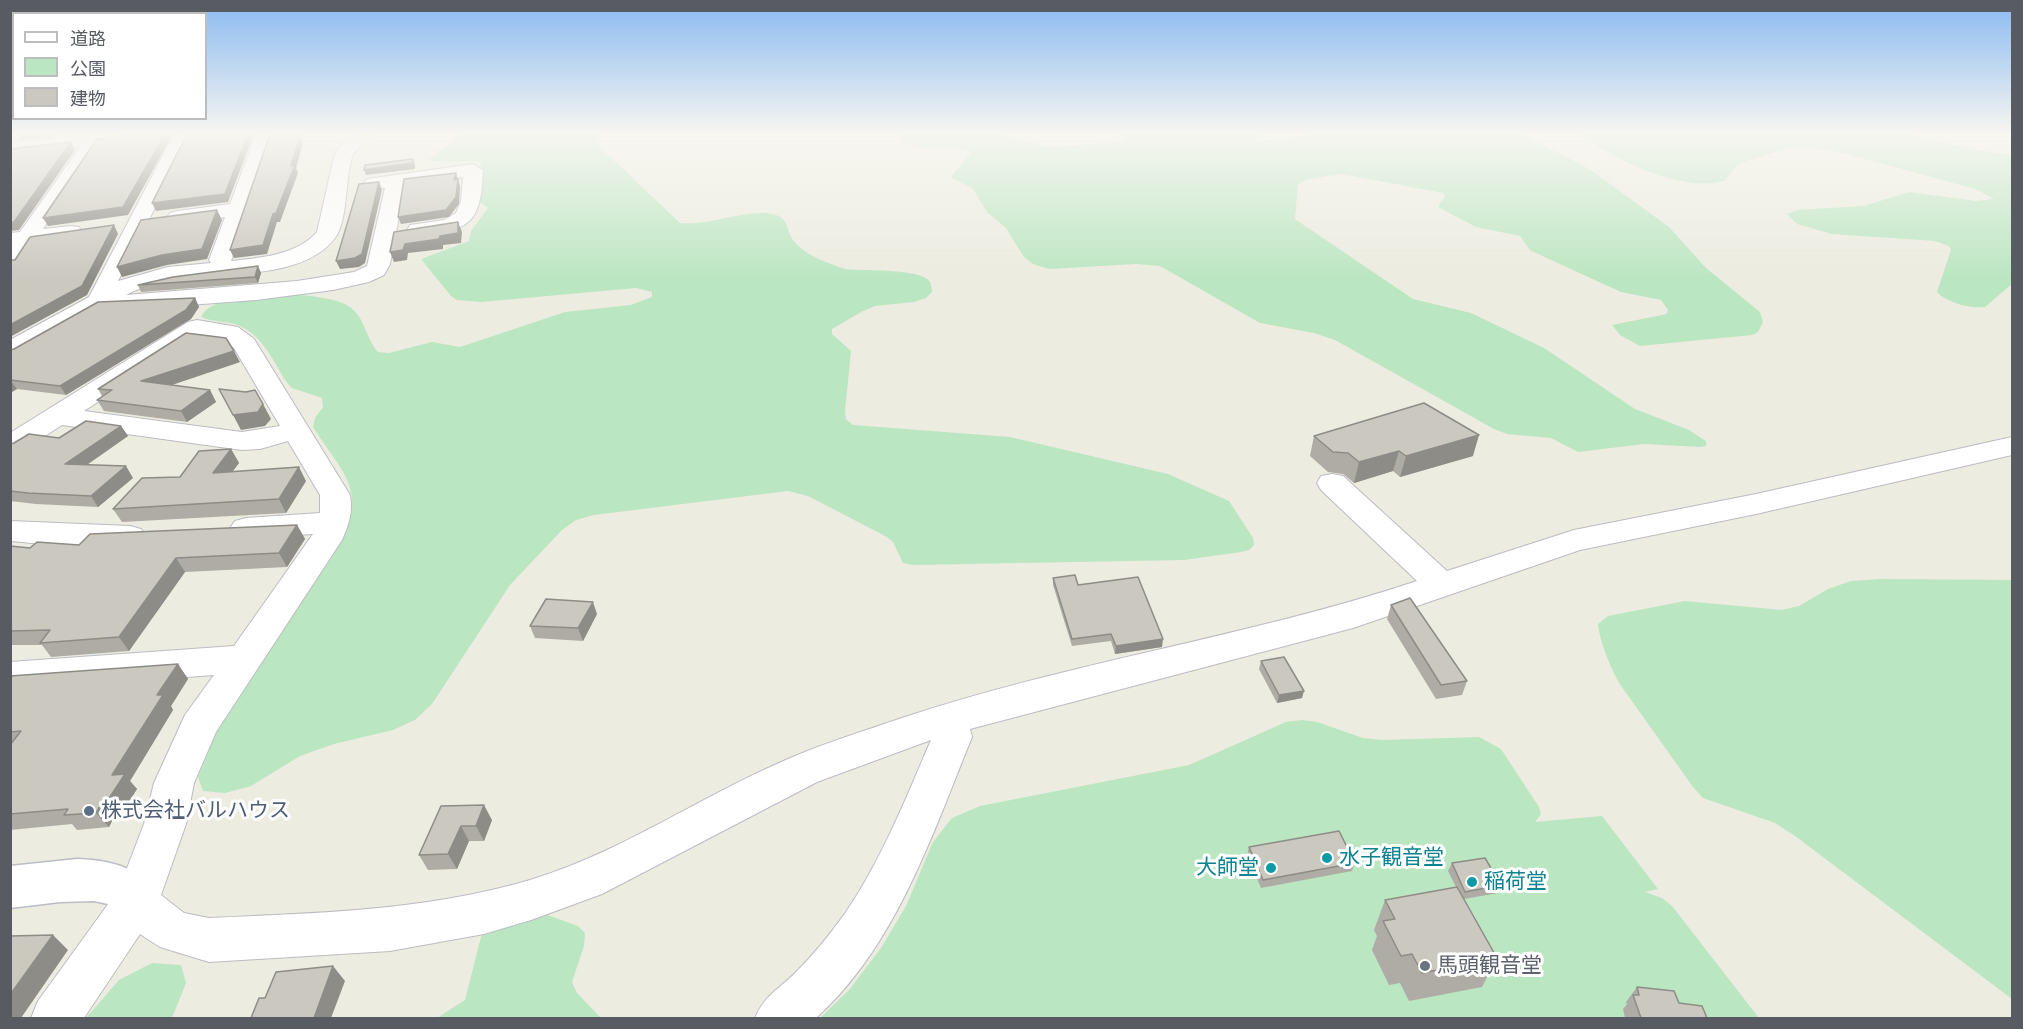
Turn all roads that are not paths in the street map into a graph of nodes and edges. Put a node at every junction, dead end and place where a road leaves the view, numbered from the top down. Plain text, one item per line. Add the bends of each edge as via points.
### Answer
1 (62, 182) edge
2 (158, 182) edge
3 (248, 182) edge
4 (338, 182) edge
5 (379, 182) edge
6 (396, 182) edge
7 (472, 182) edge
8 (337, 187) junction
9 (238, 209) junction
10 (137, 223) junction
11 (115, 226) edge
12 (93, 229) edge
13 (385, 235) junction
14 (19, 239) edge
15 (220, 260) dead end
16 (10, 262) edge
17 (100, 298) junction
18 (10, 324) edge
19 (42, 333) junction
20 (10, 351) edge
21 (57, 416) junction
22 (297, 430) junction
23 (10, 446) edge
24 (2013, 446) edge
25 (1332, 483) dead end
26 (335, 522) junction
27 (217, 530) edge
28 (10, 531) edge
29 (159, 534) edge
30 (1442, 586) junction
31 (245, 659) junction
32 (10, 676) edge
33 (949, 720) junction
34 (10, 887) edge
35 (137, 900) junction
36 (55, 1018) edge
37 (780, 1018) edge

1 - 14 street
2 - 10 street
3 - 9 street
4 - 8 street
5 - 8 street
6 - 13 street
7 - 13 street via 471,206 457,224
8 - 17 street via 325,240 306,253 256,266 150,277
9 - 10 street
9 - 15 street
10 - 11 street
10 - 17 street
12 - 14 street
13 - 17 street via 376,269 356,278 304,287 121,303
14 - 16 street
17 - 19 street
18 - 19 street
19 - 20 street
21 - 22 street via 242,441
21 - 22 street via 197,327 222,330 240,338
21 - 23 street
22 - 26 street via 335,495
24 - 30 street via 1574,541
25 - 30 street
26 - 27 street
26 - 31 street
28 - 29 street via 80,536
30 - 33 street via 1314,627
31 - 32 street
31 - 35 street via 199,726 185,754
33 - 35 street via 803,770 611,868 540,897 484,913 390,930 209,940 183,936 161,926
33 - 37 street via 952,737 882,898 829,974
34 - 35 street via 111,882 127,889
35 - 36 street

